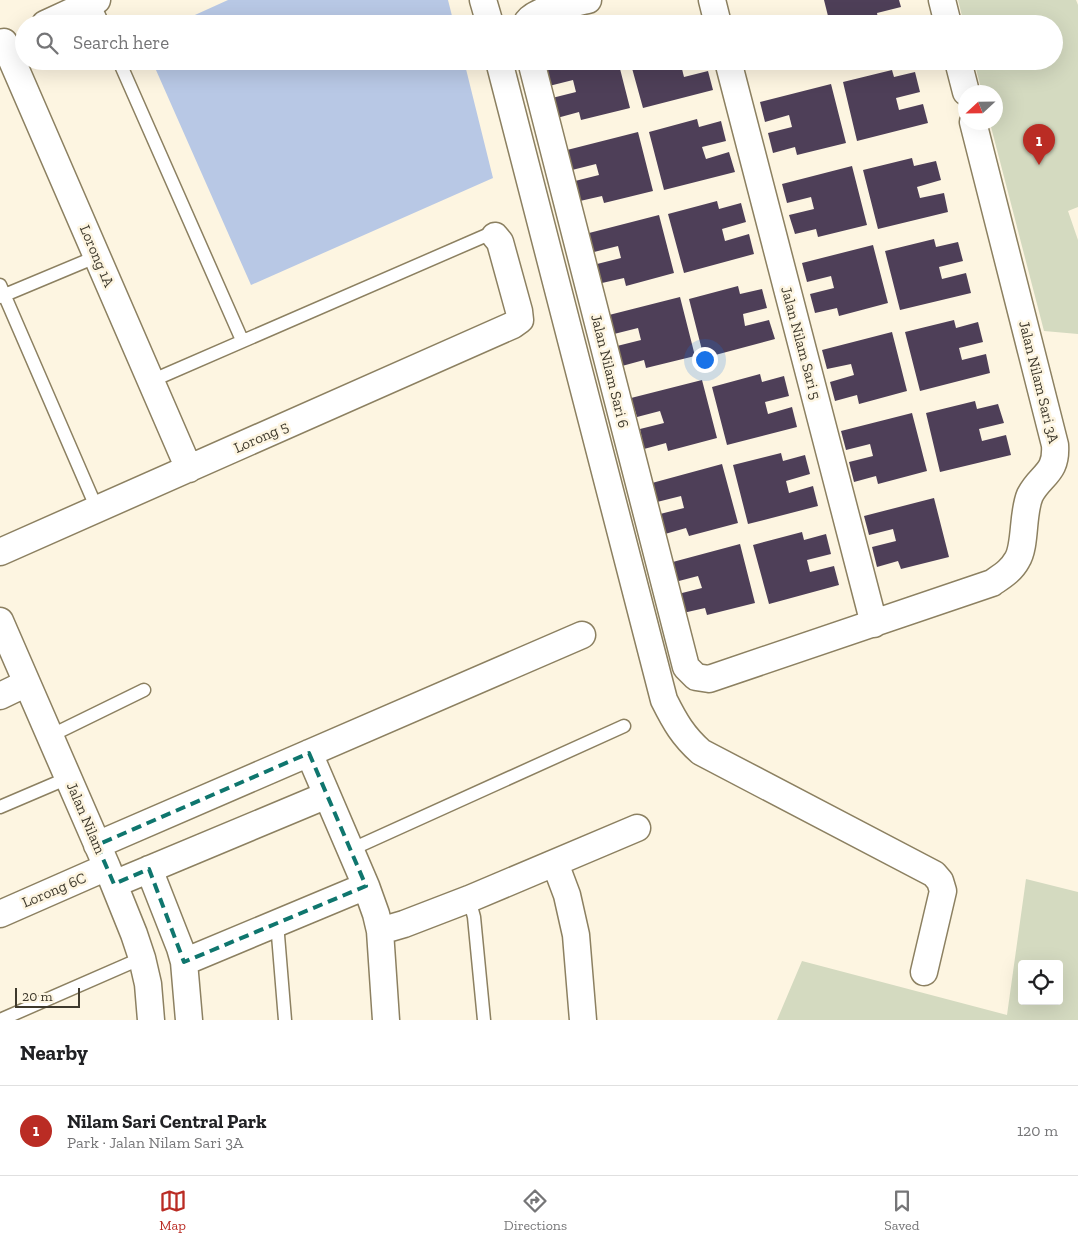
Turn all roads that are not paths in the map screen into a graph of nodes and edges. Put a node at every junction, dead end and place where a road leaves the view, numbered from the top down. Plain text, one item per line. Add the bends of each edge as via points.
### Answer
1 (484, 0) edge
2 (588, 0) edge
3 (712, 0) edge
4 (942, 0) edge
5 (98, 8) edge
6 (75, 15) edge
7 (488, 15) edge
8 (534, 15) edge
9 (716, 15) edge
10 (946, 15) edge
11 (9, 40) edge
12 (15, 55) edge
13 (21, 70) edge
14 (123, 70) edge
15 (501, 70) edge
16 (533, 70) edge
17 (730, 70) edge
18 (960, 70) edge
19 (964, 85) edge
20 (975, 130) edge
21 (495, 236) joint
22 (98, 256) junction
23 (2, 293) edge
24 (242, 340) junction
25 (151, 380) junction
26 (189, 469) junction
27 (97, 510) junction
28 (3, 543) edge
29 (0, 621) edge
30 (874, 624) junction
31 (582, 635) dead end
32 (696, 677) joint
33 (27, 684) junction
34 (144, 690) dead end
35 (0, 696) edge
36 (624, 726) dead end
37 (50, 736) junction
38 (309, 753) junction
39 (68, 778) junction
40 (327, 795) junction
41 (0, 807) edge
42 (637, 828) dead end
43 (350, 850) junction
44 (555, 863) junction
45 (106, 865) junction
46 (149, 870) junction
47 (366, 886) junction
48 (469, 899) junction
49 (0, 914) edge
50 (276, 923) junction
51 (380, 930) junction
52 (142, 958) junction
53 (184, 962) junction
54 (924, 972) dead end
55 (0, 1020) edge
56 (151, 1020) edge
57 (189, 1020) edge
58 (285, 1020) edge
59 (386, 1020) edge
60 (484, 1020) edge
61 (583, 1020) edge

1 - 7 street
2 - 8 street
3 - 9 street
4 - 10 street
5 - 6 street
11 - 12 street, Lorong 1A
13 - 22 street, Lorong 1A
14 - 24 lane
15 - 54 street via 664,700 687,739 702,752 934,874 943,891
16 - 32 street, Jalan Nilam Sari 6 via 686,667
17 - 30 street, Jalan Nilam Sari 5
18 - 19 street
20 - 30 street, Jalan Nilam Sari 3A via 1056,458 1030,495 1019,558 1009,572 992,583
21 - 24 lane via 487,235
21 - 26 street, Lorong 5 via 500,242 520,320
22 - 23 lane
22 - 25 street, Lorong 1A
23 - 27 lane
24 - 25 lane
25 - 26 street, Lorong 1A
26 - 27 street, Lorong 5
27 - 28 street, Lorong 5
29 - 33 street, Jalan Nilam
30 - 32 street, Jalan Nilam Sari 3A via 709,679
31 - 38 street
33 - 35 street
33 - 37 street, Jalan Nilam
34 - 37 lane
36 - 43 lane
37 - 39 street, Jalan Nilam
38 - 40 street
38 - 45 street
39 - 41 lane
39 - 45 street, Jalan Nilam
40 - 43 street
40 - 46 street
42 - 44 street
43 - 47 street
44 - 48 street
44 - 61 street via 576,934
45 - 46 street
45 - 49 street, Lorong 6C
45 - 52 street, Jalan Nilam
46 - 53 street
47 - 50 street
47 - 51 street
48 - 51 street
48 - 60 lane via 474,917
50 - 53 street
50 - 58 lane
51 - 59 street
52 - 55 lane
52 - 56 street, Jalan Nilam
53 - 57 street

